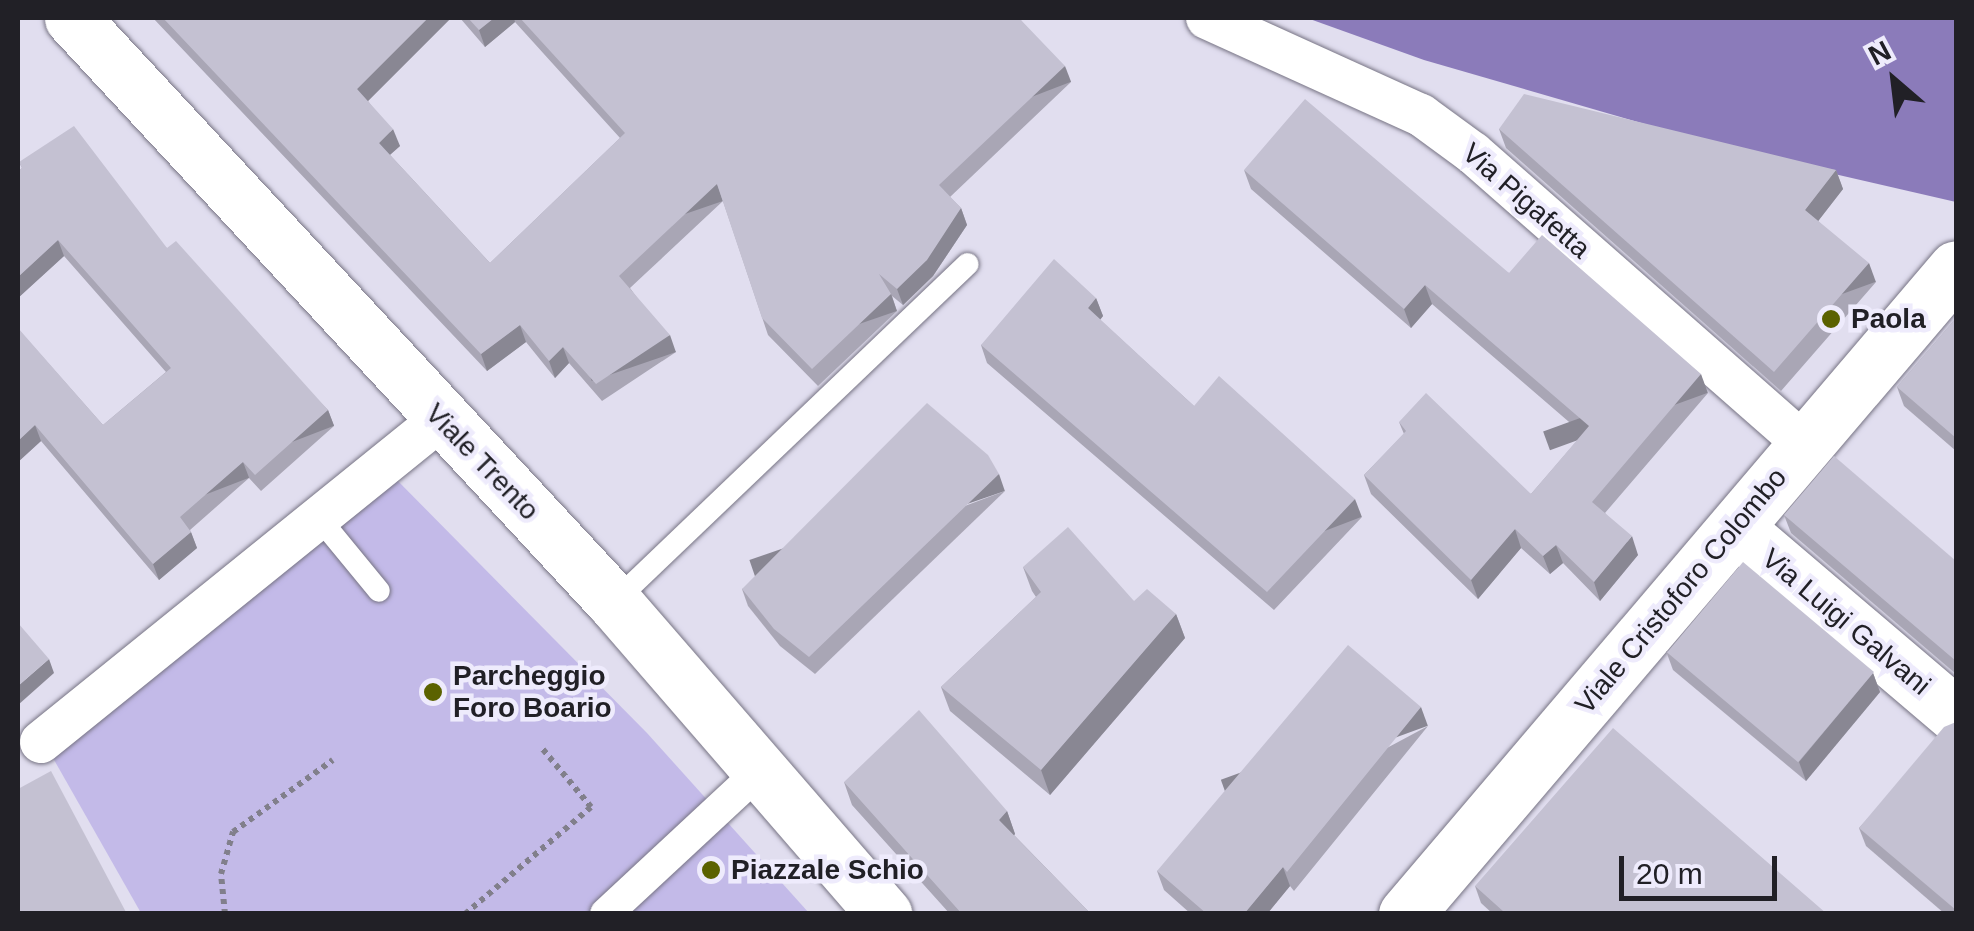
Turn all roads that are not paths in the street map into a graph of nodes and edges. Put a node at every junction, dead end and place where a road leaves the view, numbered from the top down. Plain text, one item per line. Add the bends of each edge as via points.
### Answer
1 (72, 18) edge
2 (1207, 18) edge
3 (968, 264) dead end
4 (1956, 269) edge
5 (441, 420) junction
6 (1805, 444) junction
7 (318, 518) junction
8 (1736, 528) junction
9 (380, 591) dead end
10 (614, 602) junction
11 (1956, 715) edge
12 (41, 742) dead end
13 (759, 772) junction
14 (606, 914) edge
15 (884, 914) edge
16 (1406, 914) edge

1 - 5 main road, Viale Trento
2 - 6 street, Via Pigafetta via 1434,125
3 - 10 lane
4 - 6 main road, Viale Cristoforo Colombo
5 - 7 street
5 - 10 main road, Viale Trento
6 - 8 main road, Viale Cristoforo Colombo
7 - 9 lane
7 - 12 street
8 - 11 main road, Via Luigi Galvani
8 - 16 main road, Viale Cristoforo Colombo
10 - 13 main road, Viale Trento
13 - 14 street
13 - 15 main road, Viale Trento

